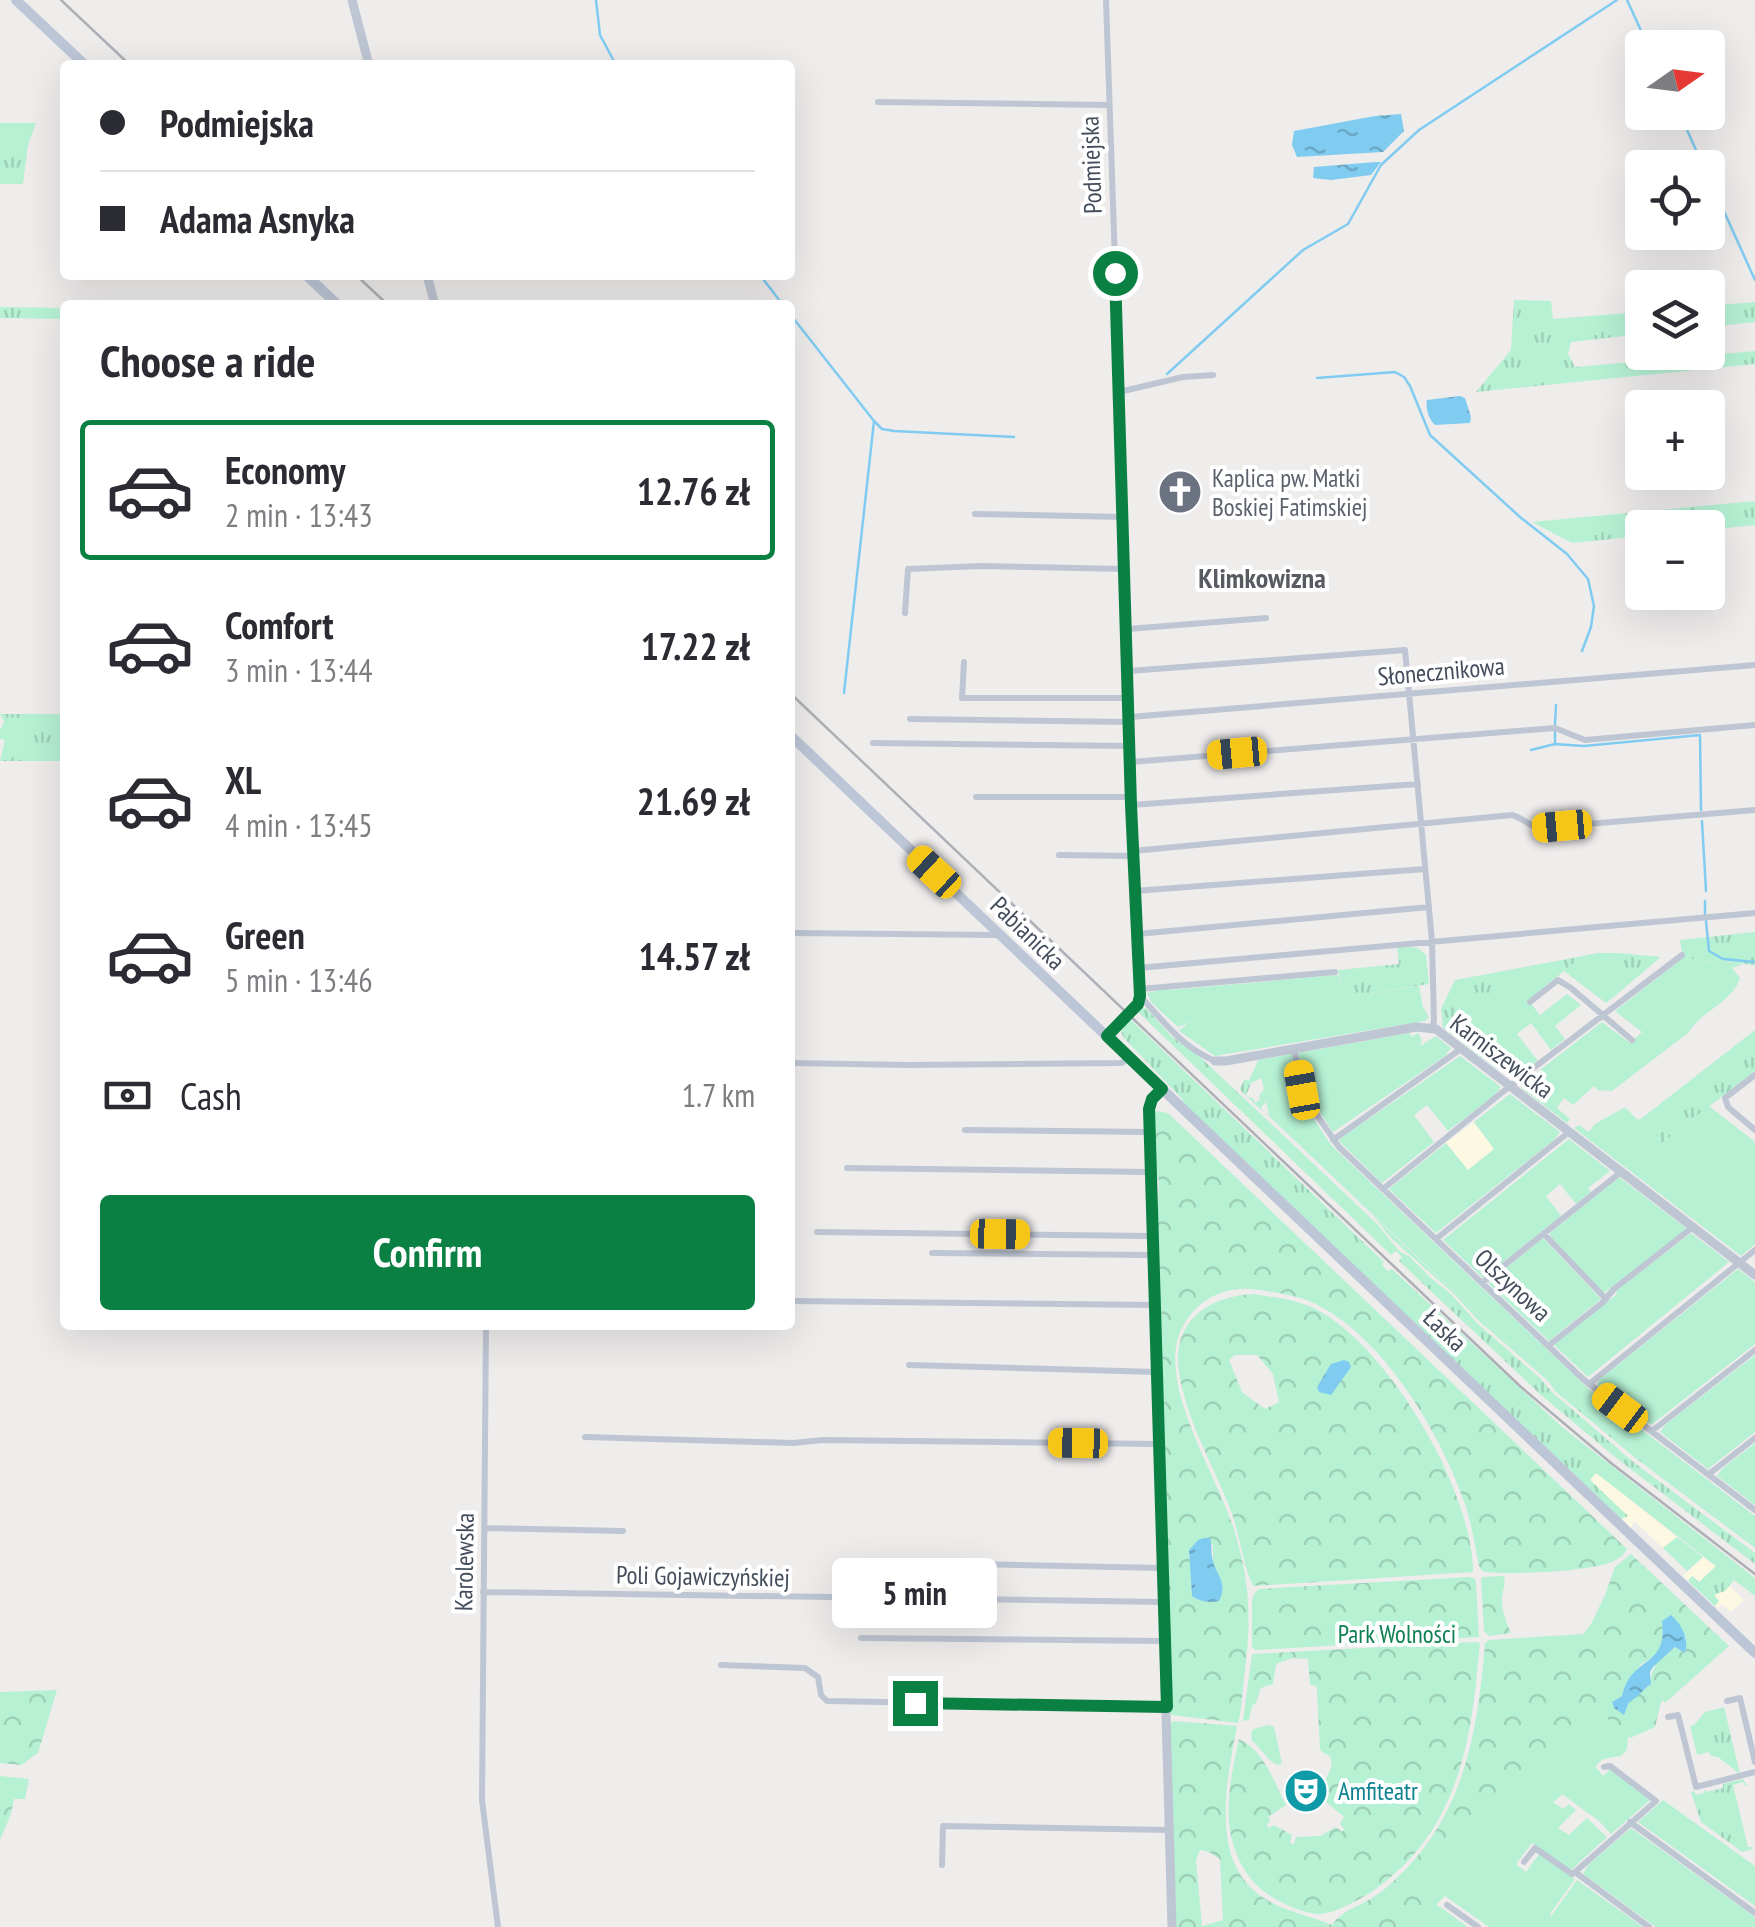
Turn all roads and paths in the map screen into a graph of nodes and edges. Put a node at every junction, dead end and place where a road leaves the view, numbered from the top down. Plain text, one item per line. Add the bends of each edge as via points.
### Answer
1 (16, 0) edge
2 (352, 0) edge
3 (1106, 0) edge
4 (80, 60) edge
5 (369, 60) edge
6 (878, 102) dead end
7 (1110, 105) junction
8 (311, 280) edge
9 (333, 300) edge
10 (1213, 375) dead end
11 (1119, 392) junction
12 (976, 514) dead end
13 (1124, 517) junction
14 (1126, 569) junction
15 (905, 612) dead end
16 (1266, 618) dead end
17 (1128, 630) junction
18 (964, 662) dead end
19 (1755, 666) edge
20 (1129, 671) junction
21 (1410, 694) junction
22 (1130, 698) junction
23 (910, 719) dead end
24 (1130, 719) junction
25 (1755, 725) edge
26 (1414, 738) junction
27 (795, 740) edge
28 (872, 743) dead end
29 (1130, 746) junction
30 (1131, 762) junction
31 (1418, 784) junction
32 (976, 797) dead end
33 (1131, 801) junction
34 (1755, 810) edge
35 (1422, 822) junction
36 (1133, 853) junction
37 (1058, 854) dead end
38 (1426, 869) junction
39 (1135, 892) junction
40 (1429, 906) junction
41 (1755, 914) edge
42 (795, 933) edge
43 (1137, 934) junction
44 (1001, 936) junction
45 (1432, 941) junction
46 (1682, 955) dead end
47 (1138, 968) junction
48 (1335, 972) dead end
49 (1140, 992) junction
50 (1530, 1002) dead end
51 (1604, 1015) junction
52 (1432, 1028) junction
53 (1107, 1036) junction
54 (1632, 1040) dead end
55 (1462, 1048) junction
56 (1294, 1049) junction
57 (1130, 1059) junction
58 (1215, 1060) joint
59 (795, 1063) edge
60 (1755, 1075) edge
61 (1510, 1086) junction
62 (1162, 1089) junction
63 (965, 1130) dead end
64 (1755, 1130) edge
65 (1150, 1132) junction
66 (1569, 1132) junction
67 (1333, 1140) junction
68 (847, 1168) dead end
69 (1150, 1172) junction
70 (1621, 1172) junction
71 (1383, 1189) junction
72 (1693, 1228) junction
73 (818, 1232) dead end
74 (1544, 1234) junction
75 (1152, 1236) junction
76 (1436, 1239) junction
77 (1755, 1250) edge
78 (932, 1253) dead end
79 (1152, 1255) junction
80 (1738, 1262) junction
81 (1755, 1275) edge
82 (1482, 1283) junction
83 (1606, 1298) junction
84 (795, 1300) edge
85 (1154, 1305) junction
86 (486, 1330) edge
87 (1548, 1346) junction
88 (1755, 1350) edge
89 (908, 1365) dead end
90 (1156, 1372) junction
91 (1589, 1384) junction
92 (1652, 1432) junction
93 (585, 1438) dead end
94 (1755, 1438) edge
95 (1157, 1444) junction
96 (1708, 1474) junction
97 (1755, 1510) edge
98 (484, 1528) junction
99 (623, 1530) dead end
100 (879, 1562) dead end
101 (1162, 1568) junction
102 (483, 1592) junction
103 (1163, 1602) junction
104 (861, 1638) dead end
105 (1164, 1642) junction
106 (1755, 1653) edge
107 (720, 1666) dead end
108 (1727, 1701) dead end
109 (1167, 1707) junction
110 (1668, 1717) dead end
111 (1755, 1762) edge
112 (1604, 1767) dead end
113 (1755, 1772) edge
114 (1630, 1822) junction
115 (1169, 1830) junction
116 (1524, 1862) dead end
117 (942, 1865) dead end
118 (1575, 1872) junction
119 (1447, 1905) dead end
120 (1755, 1913) edge
121 (498, 1927) edge
122 (1172, 1927) edge
123 (1478, 1927) edge
124 (1650, 1927) edge

1 - 4 main road
2 - 5 street
3 - 7 street, Podmiejska
6 - 7 street
7 - 11 street, Podmiejska
8 - 9 main road
10 - 11 street
11 - 13 street, Podmiejska
12 - 13 street
13 - 14 street, Podmiejska
14 - 15 street via 908,568
14 - 17 street, Podmiejska
16 - 17 street
17 - 20 street, Podmiejska
18 - 22 street via 962,698
19 - 21 street, Słonecznikowa
20 - 21 street via 1406,650
20 - 22 street, Podmiejska
21 - 24 street, Słonecznikowa
21 - 26 street
22 - 24 street, Podmiejska
23 - 24 street, Słonecznikowa
24 - 29 street, Podmiejska
25 - 26 street via 1585,740 1555,728
26 - 30 street
26 - 31 street
27 - 44 main road, Pabianicka
28 - 29 street
29 - 30 street, Podmiejska
30 - 33 street, Podmiejska
31 - 33 street
31 - 35 street
32 - 33 street
33 - 36 street, Podmiejska
34 - 35 street via 1540,828 1512,815
35 - 36 street
35 - 38 street
36 - 37 street
36 - 39 street, Podmiejska
38 - 39 street
38 - 40 street
39 - 43 street, Podmiejska
40 - 43 street
40 - 45 street
41 - 45 street
42 - 44 street
43 - 47 street, Podmiejska
44 - 53 main road, Pabianicka
45 - 47 street
45 - 52 street
46 - 51 street
47 - 49 street, Podmiejska
48 - 49 street
49 - 53 street via 1138,1004
49 - 58 street, Karniszewicka via 1176,1036
50 - 51 street via 1558,980
51 - 54 street
51 - 61 street
52 - 55 street, Karniszewicka
52 - 56 street, Karniszewicka
53 - 57 main road, Łaska
55 - 61 street, Karniszewicka
55 - 67 street
56 - 58 street, Karniszewicka
56 - 67 street, Olszynowa via 1303,1095
57 - 59 street
57 - 62 main road, Łaska
60 - 64 street via 1725,1098
61 - 66 street, Karniszewicka
61 - 71 street
62 - 65 street via 1149,1104
62 - 106 main road, Łaska
63 - 65 street
65 - 69 street
66 - 70 street, Karniszewicka
66 - 76 street
67 - 71 street, Olszynowa
68 - 69 street
69 - 75 street
70 - 72 street, Karniszewicka
70 - 74 street
71 - 76 street, Olszynowa
72 - 80 street, Karniszewicka
72 - 83 street
73 - 75 street
74 - 82 street
74 - 83 street
75 - 79 street
76 - 82 street, Olszynowa
77 - 80 street
78 - 79 street
79 - 85 street
80 - 81 street, Karniszewicka
80 - 91 street
82 - 87 street, Olszynowa
83 - 87 street
84 - 85 street
85 - 90 street
86 - 98 street, Karolewska
87 - 91 street, Olszynowa
88 - 92 street
89 - 90 street
90 - 95 street
91 - 92 street, Olszynowa
92 - 96 street, Olszynowa
93 - 95 street
94 - 96 street
95 - 101 street
96 - 97 street, Olszynowa
98 - 99 street
98 - 102 street, Karolewska
100 - 101 street
101 - 103 street
102 - 103 street, Poli Gojawiczyńskiej
102 - 121 street, Karolewska via 482,1800
103 - 105 street
104 - 105 street
105 - 109 street
107 - 109 street via 805,1668 818,1678 826,1701
108 - 111 street via 1740,1698
109 - 115 street
110 - 113 street via 1678,1715 1696,1788
112 - 114 street via 1656,1801
114 - 118 street
114 - 120 street
115 - 117 street via 943,1826
115 - 122 street
116 - 118 street via 1535,1848
118 - 124 street
119 - 123 street

